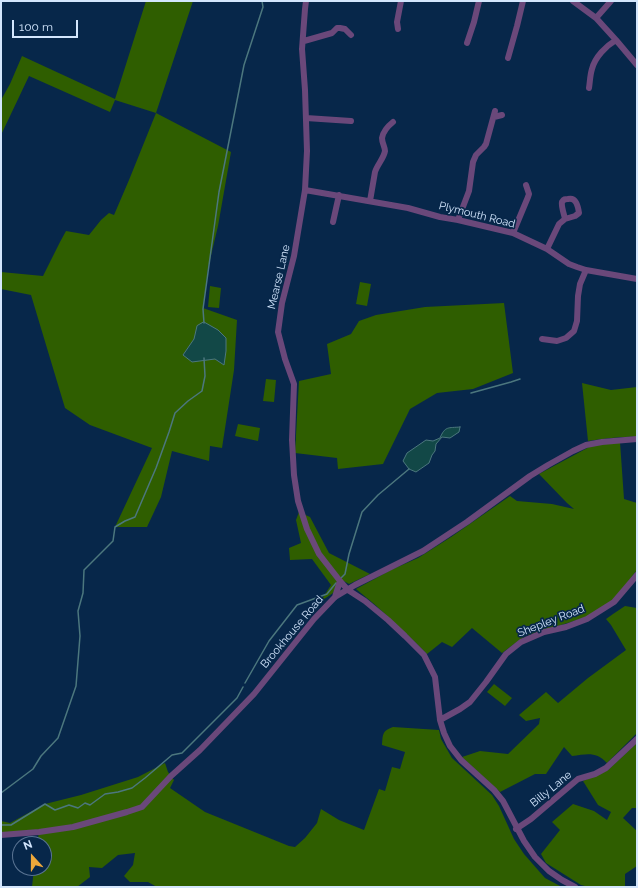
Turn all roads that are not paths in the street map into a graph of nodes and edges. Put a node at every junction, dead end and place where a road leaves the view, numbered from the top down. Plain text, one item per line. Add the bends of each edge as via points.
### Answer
1 (306, 1) edge
2 (401, 1) edge
3 (479, 1) edge
4 (523, 1) edge
5 (573, 1) edge
6 (611, 1) edge
7 (596, 18) junction
8 (398, 28) dead end
9 (351, 35) dead end
10 (616, 40) junction
11 (304, 41) junction
12 (468, 43) dead end
13 (508, 58) dead end
14 (637, 65) edge
15 (590, 88) dead end
16 (502, 115) dead end
17 (306, 118) junction
18 (351, 121) dead end
19 (393, 122) dead end
20 (526, 185) dead end
21 (305, 190) junction
22 (339, 195) junction
23 (370, 201) junction
24 (565, 218) dead end
25 (458, 220) junction
26 (333, 222) dead end
27 (513, 233) junction
28 (547, 249) junction
29 (586, 270) junction
30 (637, 279) edge
31 (542, 339) dead end
32 (637, 439) edge
33 (637, 576) edge
34 (340, 582) junction
35 (348, 590) junction
36 (335, 597) junction
37 (440, 720) junction
38 (637, 739) edge
39 (516, 829) junction
40 (1, 835) edge
41 (575, 887) edge

1 - 11 street, Mearse Lane
2 - 8 street
3 - 12 street
4 - 13 street
5 - 7 street
6 - 7 street
7 - 10 street
9 - 11 street via 345,29 337,28 332,33
10 - 14 street
10 - 15 street via 595,62
11 - 17 street, Mearse Lane via 302,49
16 - 25 street via 494,114 486,144 473,162 469,191
17 - 18 street
17 - 21 street, Mearse Lane
19 - 23 street via 387,127 382,138 385,151 375,172
20 - 27 street via 529,194
21 - 22 street, Plymouth Road
21 - 34 street, Mearse Lane via 278,332 294,384 292,440 298,502 319,554
22 - 23 street, Plymouth Road
22 - 26 street
23 - 25 street, Plymouth Road
24 - 28 street via 559,224
25 - 27 street, Plymouth Road
27 - 28 street, Plymouth Road
28 - 29 street, Plymouth Road via 569,264
29 - 30 street, Plymouth Road
29 - 31 street via 580,284 574,331 557,341
32 - 35 street, Brookhouse Road via 602,442 573,451 530,476 424,551
33 - 37 street, Shepley Road via 614,602 587,619 521,642 506,654 470,702
34 - 35 street, Mearse Lane
34 - 36 street
35 - 36 street, Brookhouse Road
35 - 37 street, Mearse Lane via 388,620 424,655 435,677
36 - 40 street, Brookhouse Road via 314,618 254,694 142,807 73,827
37 - 39 street, Mearse Lane via 450,746 503,801
38 - 39 street, Billy Lane via 606,768 578,779
39 - 41 street, Mearse Lane via 535,857 549,871

